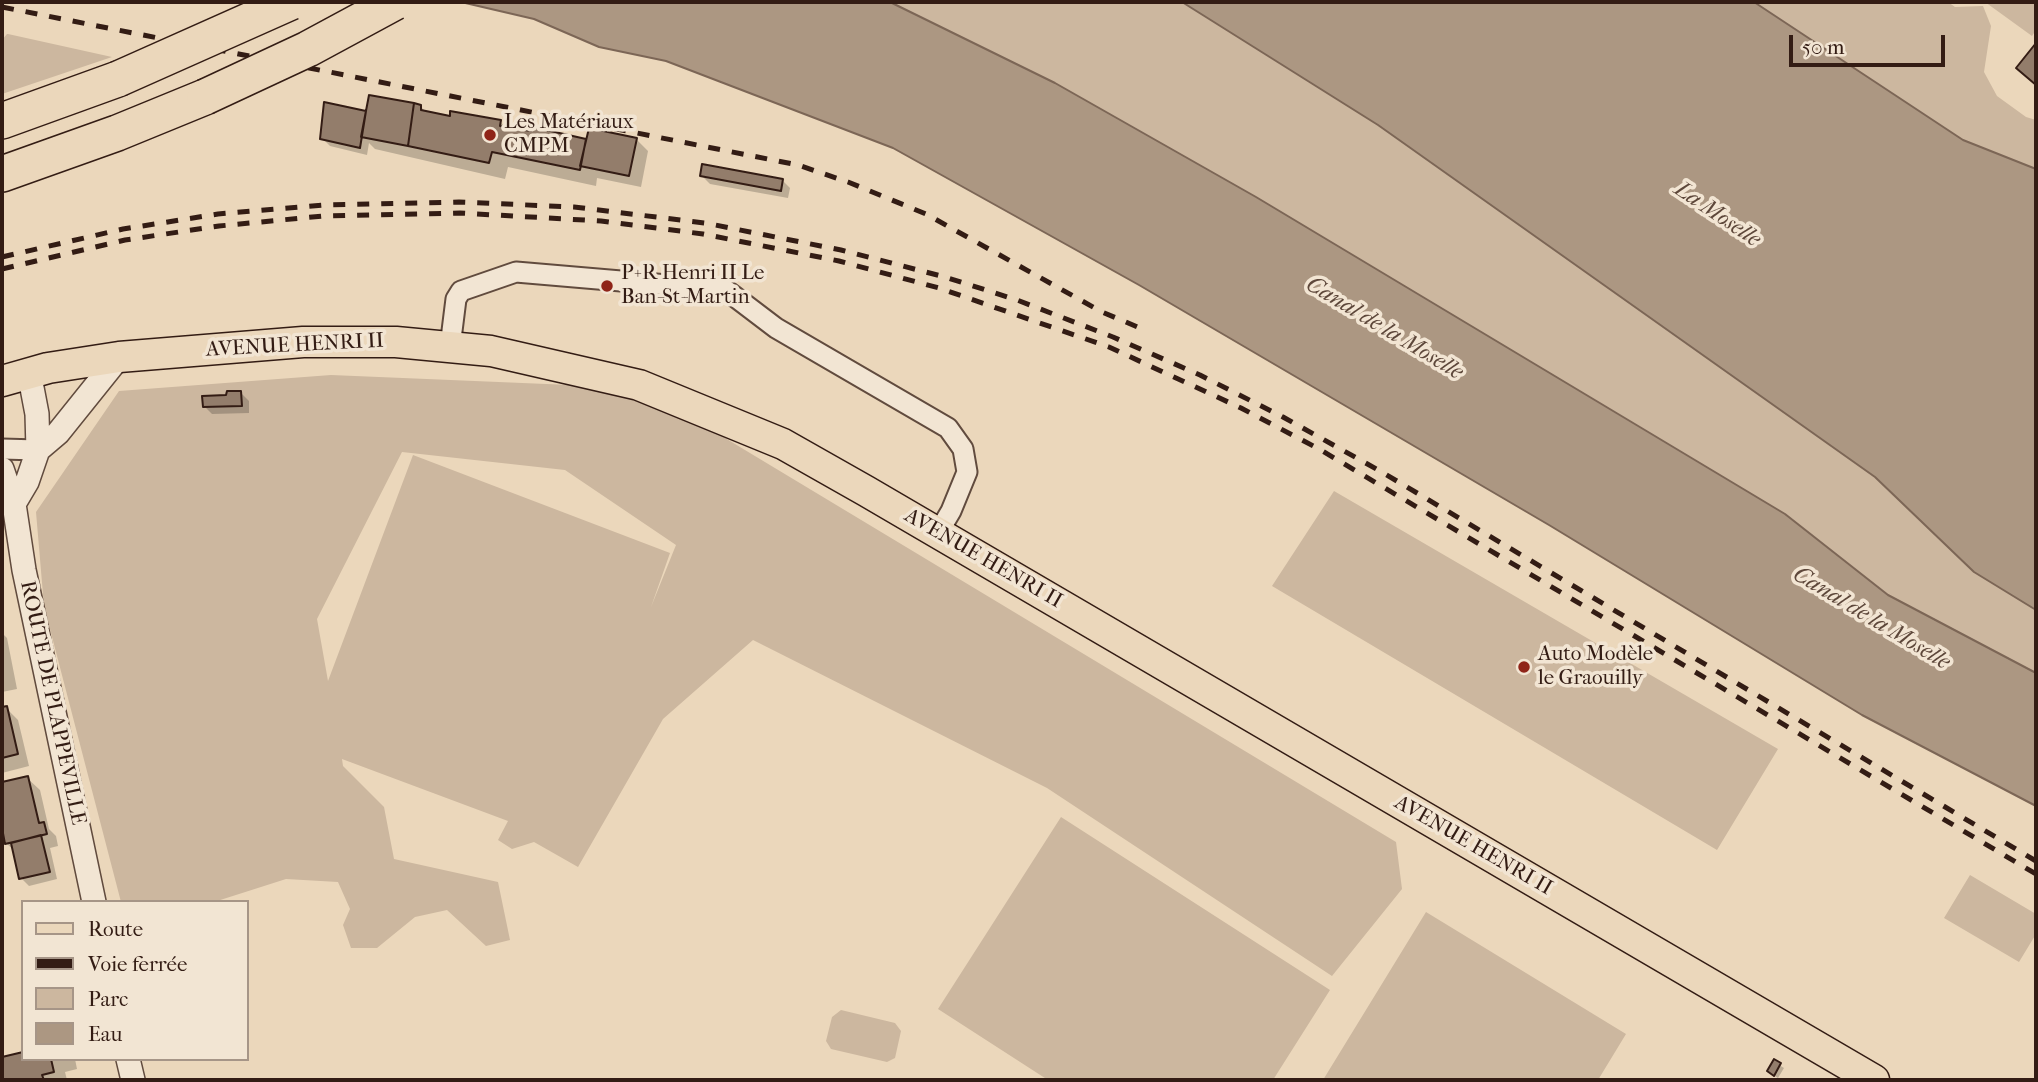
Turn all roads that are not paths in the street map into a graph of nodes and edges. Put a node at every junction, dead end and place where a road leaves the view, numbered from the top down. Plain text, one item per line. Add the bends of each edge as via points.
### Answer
1 (291, 2) edge
2 (395, 2) edge
3 (2, 121) edge
4 (2, 174) edge
5 (450, 347) junction
6 (119, 358) junction
7 (15, 376) edge
8 (2, 449) edge
9 (38, 450) junction
10 (2, 469) edge
11 (13, 504) junction
12 (938, 533) junction
13 (94, 900) edge
14 (128, 1061) edge
15 (133, 1080) edge
16 (1874, 1080) edge

1 - 3 highway, bridge via 118,79
2 - 4 highway, bridge via 205,97
5 - 6 main road, AVENUE HENRI II via 303,342
5 - 12 main road, AVENUE HENRI II via 491,351 639,385 783,444
5 - 12 street via 461,291 516,272 726,290 776,328 948,428 963,449 967,472
6 - 7 main road, AVENUE HENRI II
6 - 9 street via 58,433
7 - 9 street via 37,414
8 - 9 street
9 - 11 street
10 - 11 street, ROUTE DE PLAPPEVILLE
11 - 13 street, ROUTE DE PLAPPEVILLE
12 - 16 main road, AVENUE HENRI II
14 - 15 street

